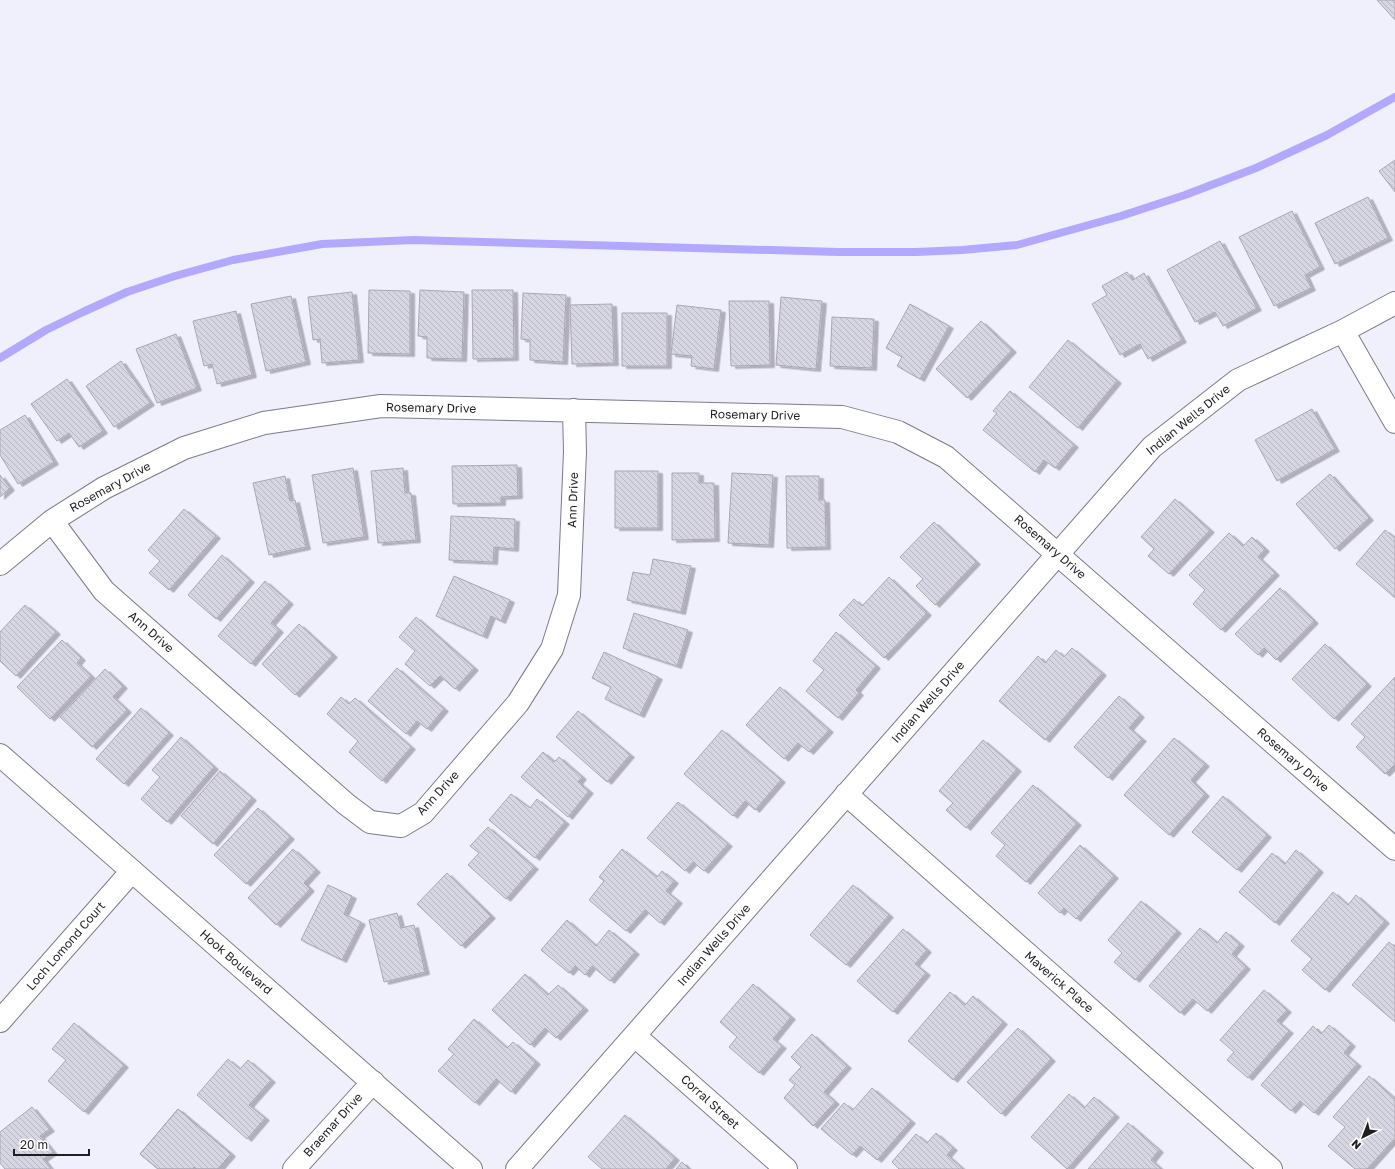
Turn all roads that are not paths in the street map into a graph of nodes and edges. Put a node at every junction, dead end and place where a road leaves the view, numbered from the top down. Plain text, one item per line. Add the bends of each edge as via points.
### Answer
1 (1395, 303) edge
2 (1344, 331) junction
3 (574, 410) junction
4 (1395, 422) edge
5 (52, 520) junction
6 (1058, 554) junction
7 (0, 564) edge
8 (0, 755) edge
9 (846, 794) junction
10 (1395, 849) edge
11 (132, 871) junction
12 (0, 1021) edge
13 (635, 1036) junction
14 (372, 1082) junction
15 (294, 1169) edge
16 (471, 1169) edge
17 (517, 1169) edge
18 (786, 1169) edge
19 (1271, 1169) edge

1 - 2 street, Indian Wells Drive
2 - 4 street
2 - 6 street, Indian Wells Drive via 1238,380 1164,437 1152,447
3 - 5 street, Rosemary Drive via 381,406 264,423 184,448 104,488
3 - 5 street, Ann Drive via 575,452 569,595 552,649 518,703 423,813 401,826 370,822 346,804 104,591
3 - 6 street, Rosemary Drive via 842,417 898,432 946,457
5 - 7 street, Rosemary Drive
6 - 9 street, Indian Wells Drive
6 - 10 street, Rosemary Drive
8 - 11 street, Hook Boulevard
9 - 13 street, Indian Wells Drive
9 - 19 street, Maverick Place
11 - 12 street, Loch Lomond Court
11 - 14 street, Hook Boulevard
13 - 17 street, Indian Wells Drive
13 - 18 street, Corral Street
14 - 15 street, Braemar Drive
14 - 16 street, Hook Boulevard

